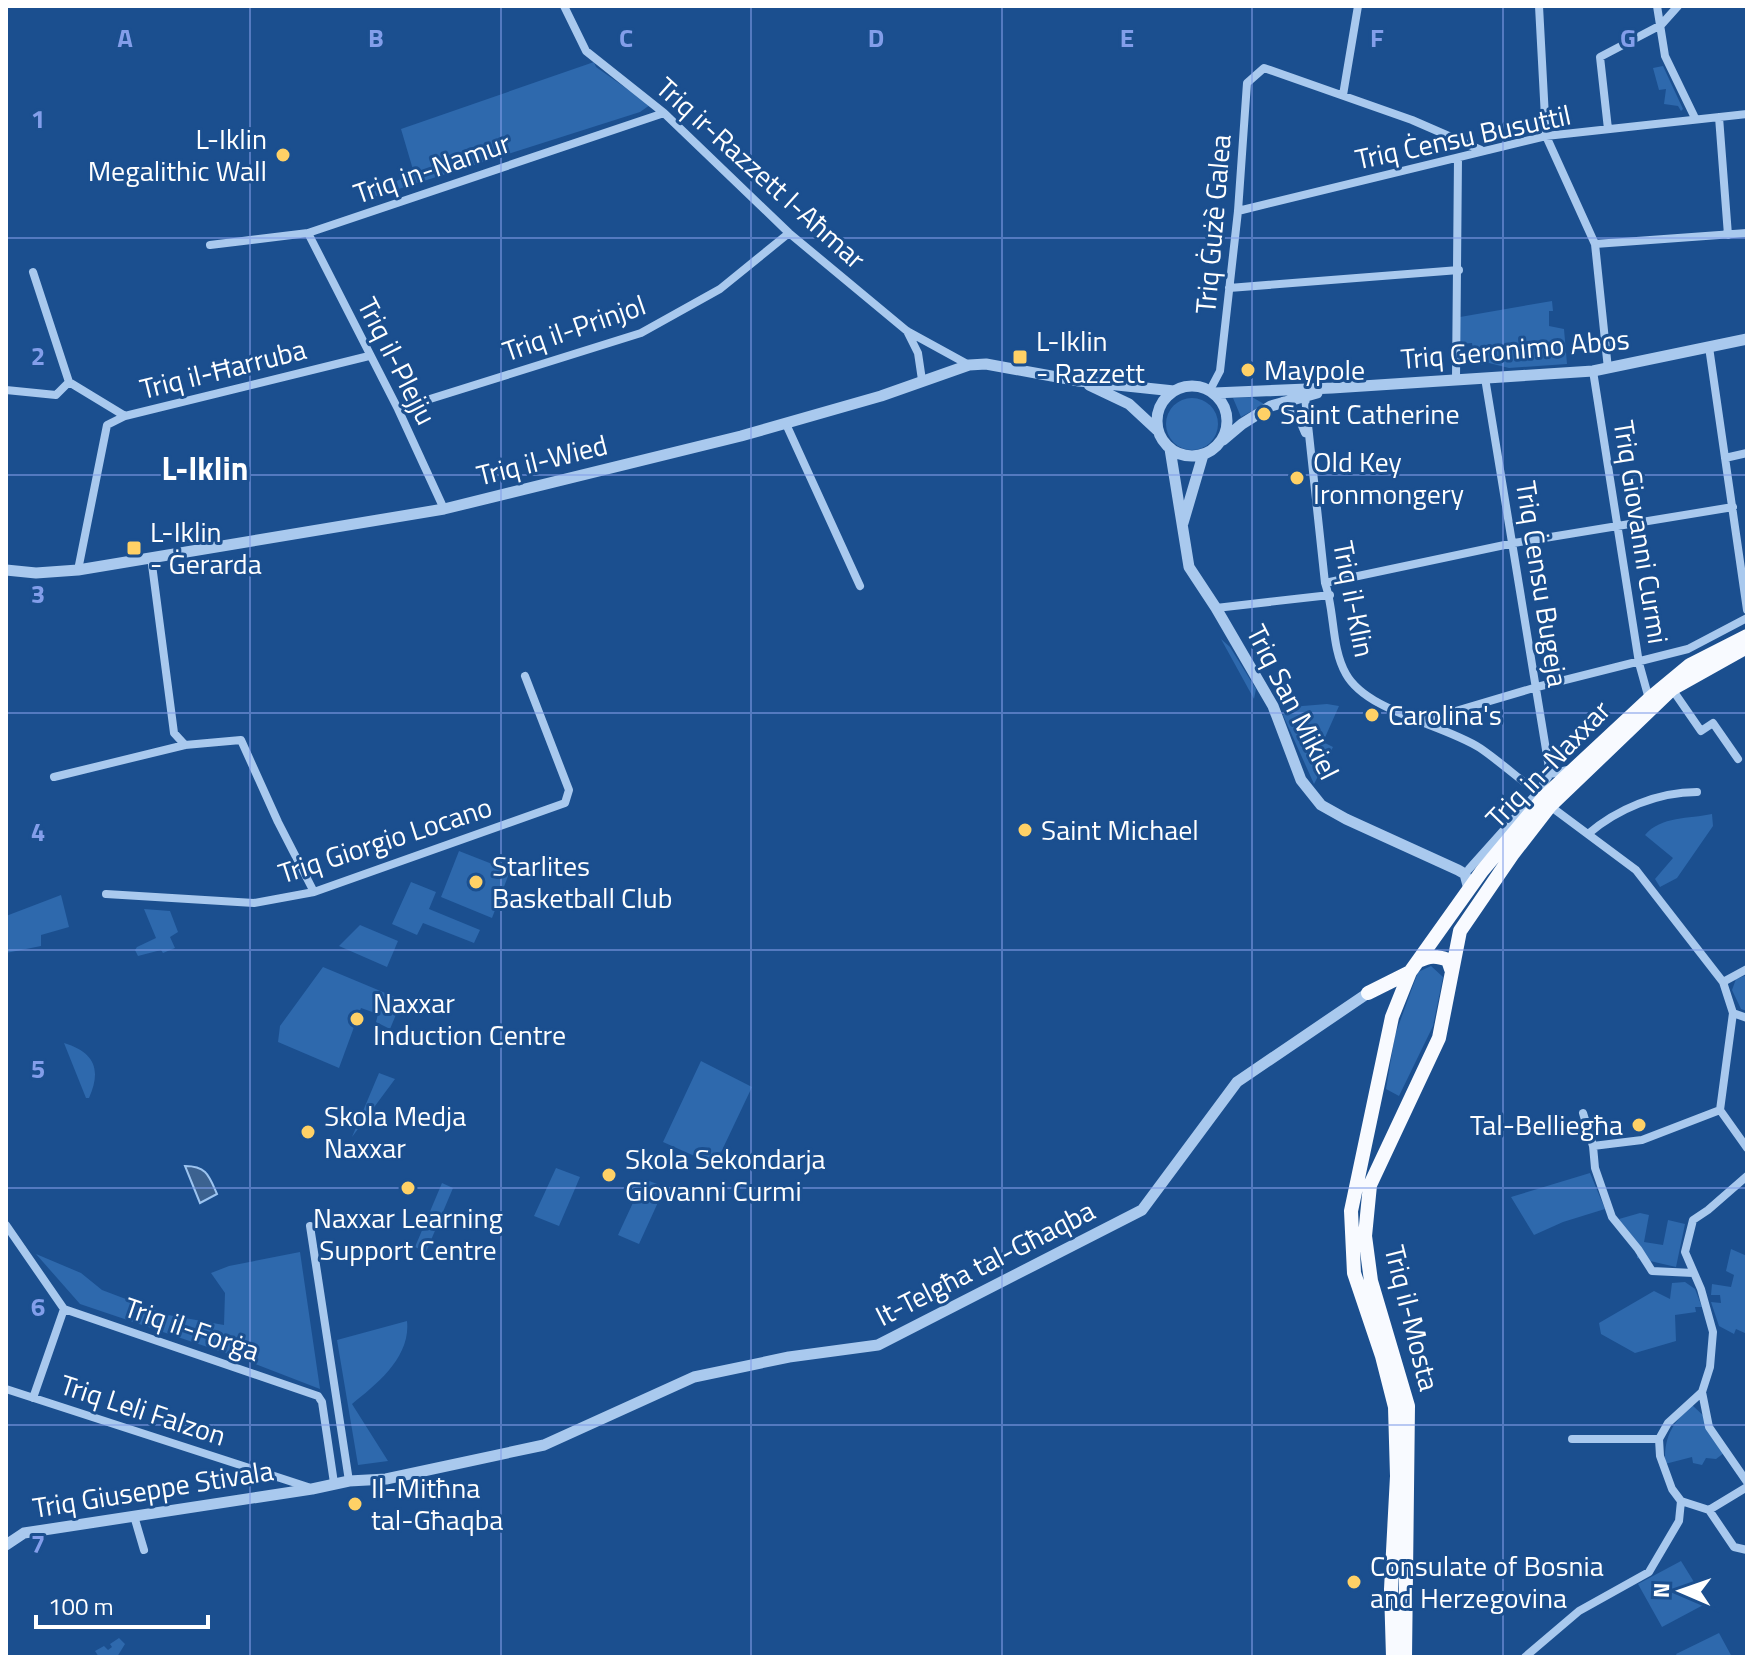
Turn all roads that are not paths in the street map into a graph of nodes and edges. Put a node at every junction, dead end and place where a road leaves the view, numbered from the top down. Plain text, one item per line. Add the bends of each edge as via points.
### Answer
1 (564, 6) edge
2 (1358, 6) edge
3 (1539, 6) edge
4 (1657, 6) edge
5 (1678, 6) edge
6 (1661, 25) junction
7 (1343, 95) junction
8 (664, 113) junction
9 (1747, 114) edge
10 (1719, 117) junction
11 (1695, 118) junction
12 (1608, 129) junction
13 (1546, 136) junction
14 (1481, 150) junction
15 (1458, 158) junction
16 (1238, 211) junction
17 (308, 233) junction
18 (789, 233) junction
19 (1747, 233) edge
20 (1728, 235) junction
21 (1595, 244) junction
22 (210, 245) dead end
23 (1459, 270) junction
24 (33, 272) dead end
25 (1229, 288) junction
26 (907, 331) junction
27 (1747, 339) edge
28 (1709, 347) junction
29 (369, 356) junction
30 (969, 365) junction
31 (1608, 369) junction
32 (1593, 371) junction
33 (1485, 378) junction
34 (1456, 379) junction
35 (922, 380) junction
36 (1079, 381) junction
37 (69, 382) junction
38 (1332, 388) junction
39 (6, 390) edge
40 (1174, 391) junction
41 (1212, 392) junction
42 (1305, 397) junction
43 (1283, 401) junction
44 (398, 409) junction
45 (125, 416) junction
46 (786, 424) junction
47 (1158, 431) junction
48 (1309, 441) junction
49 (1219, 444) junction
50 (1170, 449) junction
51 (1747, 453) edge
52 (1203, 455) junction
53 (1725, 458) junction
54 (1733, 507) junction
55 (444, 509) junction
56 (1182, 528) junction
57 (1618, 528) junction
58 (1514, 543) junction
59 (151, 557) junction
60 (6, 570) edge
61 (78, 570) junction
62 (1325, 583) junction
63 (860, 586) dead end
64 (1330, 595) junction
65 (1216, 608) junction
66 (1747, 610) edge
67 (1747, 618) edge
68 (1747, 636) edge
69 (1747, 647) edge
70 (1639, 663) junction
71 (525, 676) dead end
72 (1537, 687) junction
73 (1672, 689) junction
74 (1649, 699) junction
75 (1422, 721) junction
76 (185, 745) junction
77 (1738, 759) dead end
78 (1573, 769) junction
79 (1550, 774) junction
80 (54, 777) dead end
81 (1697, 792) dead end
82 (1544, 799) junction
83 (1588, 834) junction
84 (1470, 870) junction
85 (314, 892) junction
86 (106, 894) dead end
87 (1414, 967) junction
88 (1451, 969) junction
89 (1747, 969) edge
90 (1723, 982) junction
91 (1368, 993) junction
92 (1733, 1013) junction
93 (1392, 1017) junction
94 (1747, 1018) edge
95 (1374, 1099) junction
96 (1407, 1104) junction
97 (1720, 1110) junction
98 (1583, 1113) dead end
99 (1593, 1146) junction
100 (1747, 1148) edge
101 (1747, 1176) edge
102 (1362, 1185) junction
103 (6, 1225) edge
104 (310, 1226) dead end
105 (1693, 1273) junction
106 (64, 1309) junction
107 (6, 1389) edge
108 (1702, 1392) junction
109 (33, 1398) junction
110 (1572, 1439) dead end
111 (1659, 1439) junction
112 (349, 1481) junction
113 (334, 1483) junction
114 (1747, 1484) edge
115 (312, 1489) junction
116 (1681, 1501) junction
117 (1709, 1510) junction
118 (134, 1516) junction
119 (6, 1545) edge
120 (144, 1550) dead end
121 (1747, 1550) edge
122 (1393, 1657) edge
123 (1405, 1657) edge
124 (1525, 1657) edge

1 - 8 street, Triq ir-Razzett l-Aħmar via 586,51
2 - 7 street
3 - 13 street
4 - 6 street
5 - 6 street
6 - 11 street via 1665,56
6 - 12 street via 1600,57
7 - 14 street
7 - 16 street, Triq Ġużè Galea via 1264,68 1247,83
8 - 17 street, Triq in-Namur
8 - 18 street, Triq ir-Razzett l-Aħmar
9 - 10 street, Triq Ċensu Busuttil
10 - 11 street, Triq Ċensu Busuttil
10 - 20 street
11 - 12 street, Triq Ċensu Busuttil
12 - 13 street, Triq Ċensu Busuttil
13 - 14 street, Triq Ċensu Busuttil
13 - 21 street
14 - 15 street, Triq Ċensu Busuttil
15 - 16 street, Triq Ċensu Busuttil
15 - 23 street
16 - 25 street, Triq Ġużè Galea
17 - 22 street, Triq in-Namur
17 - 29 street, Triq il-Plejju
18 - 26 street, Triq ir-Razzett l-Aħmar
18 - 44 street, Triq il-Prinjol via 720,289 641,333
19 - 20 street
20 - 21 street
21 - 31 street
23 - 25 street
23 - 34 street
24 - 37 street
25 - 41 street, Triq Ġużè Galea via 1220,371
26 - 30 street, Triq ir-Razzett l-Aħmar
26 - 35 street via 918,353
27 - 28 street, Triq Geronimo Abos
28 - 31 street, Triq Geronimo Abos
28 - 53 street
29 - 44 street, Triq il-Plejju
29 - 45 street, Triq il-Ħarruba
30 - 35 street, Triq il-Wied
30 - 36 street, Triq il-Wied
31 - 32 street, Triq Geronimo Abos
32 - 33 street, Triq Geronimo Abos
32 - 57 street, Triq Giovanni Curmi
33 - 34 street, Triq Geronimo Abos
33 - 58 street, Triq Ċensu Bugeja
34 - 38 street, Triq Geronimo Abos
35 - 46 street, Triq il-Wied
36 - 40 street, Triq il-Wied
36 - 47 street, Triq il-Wied via 1129,404
37 - 39 street via 56,395
37 - 45 street, Triq il-Ħarruba
38 - 41 street, Triq Geronimo Abos
38 - 42 street, Triq Geronimo Abos
40 - 41 street via 1188,385
40 - 47 street via 1158,410
41 - 49 street via 1226,411
42 - 43 street, Triq Geronimo Abos
42 - 48 street, Triq il-Klin
43 - 48 street, Triq il-Klin via 1297,414
43 - 49 street, Triq Geronimo Abos
44 - 55 street, Triq il-Plejju
45 - 61 street via 107,425
46 - 55 street, Triq il-Wied
46 - 63 street
47 - 50 street
48 - 62 street, Triq il-Klin
49 - 52 street
50 - 52 street via 1186,456
50 - 56 street, Triq San Mikiel
51 - 53 street
52 - 56 street, Triq San Mikiel
53 - 54 street
54 - 57 street
54 - 66 street
55 - 59 street, Triq il-Wied
56 - 65 street, Triq San Mikiel via 1189,567
57 - 58 street
57 - 70 street, Triq Giovanni Curmi
58 - 62 street
58 - 72 street, Triq Ċensu Bugeja
59 - 61 street, Triq il-Wied
59 - 76 street via 174,733
60 - 61 street, Triq il-Wied
62 - 64 street, Triq il-Klin
64 - 65 street
64 - 75 street, Triq il-Klin via 1346,674 1369,699
65 - 84 street, Triq San Mikiel via 1273,706 1301,780 1321,805
67 - 70 street via 1688,649
68 - 74 highway, Triq in-Naxxar via 1690,665
69 - 73 highway, Triq in-Naxxar
70 - 72 street
70 - 74 street, Triq Giovanni Curmi
71 - 85 street, Triq Giorgio Locano via 569,790 565,803
72 - 75 street
72 - 79 street, Triq Ċensu Bugeja
73 - 77 street via 1701,731 1713,723
73 - 82 highway, Triq in-Naxxar
74 - 78 highway, Triq in-Naxxar
75 - 82 street, Triq il-Klin via 1479,747
76 - 80 street
76 - 85 street via 241,740
78 - 79 street
78 - 82 highway, Triq in-Naxxar
79 - 82 street, Triq in-Naxxar
81 - 83 street via 1639,803
82 - 83 street, Triq il-Klin
82 - 84 highway, Triq in-Naxxar
82 - 88 highway, Triq in-Naxxar via 1460,931
83 - 90 street, Triq il-Klin via 1636,870
84 - 87 highway, Triq in-Naxxar via 1469,889
85 - 86 street, Triq Giorgio Locano via 254,903
87 - 88 highway via 1432,955 1448,960
87 - 91 highway
87 - 93 highway, Triq in-Naxxar
88 - 96 highway, Triq in-Naxxar via 1439,1038
89 - 90 street
90 - 92 street, Triq il-Klin
91 - 93 highway via 1381,997
91 - 112 street, It-Telgħa tal-Għaqba via 1237,1082 1142,1210 878,1345 694,1377 544,1445 386,1479
92 - 94 street
92 - 97 street
93 - 95 highway, Triq in-Naxxar
95 - 96 highway via 1387,1111
95 - 102 highway, Triq in-Naxxar
96 - 102 highway, Triq in-Naxxar
97 - 99 street via 1642,1140
97 - 100 street
98 - 99 street
99 - 105 street via 1612,1217 1652,1271
101 - 105 street via 1693,1220 1685,1252
102 - 122 highway, Triq il-Mosta via 1351,1211 1354,1273 1395,1407
102 - 123 highway, Triq il-Mosta via 1371,1281 1408,1406
103 - 106 street
104 - 112 street
105 - 108 street via 1713,1332
106 - 109 street
106 - 113 street, Triq il-Forġa via 318,1396
107 - 109 street, Triq Leli Falzon
108 - 111 street via 1668,1423
108 - 114 street via 1709,1427
109 - 115 street, Triq Leli Falzon
110 - 111 street
111 - 116 street via 1660,1456
112 - 113 street, It-Telgħa tal-Għaqba
113 - 115 street, It-Telgħa tal-Għaqba
114 - 117 street
115 - 118 street, Triq Giuseppe Stivala
116 - 117 street
116 - 124 street via 1679,1521 1649,1572 1579,1611
117 - 121 street via 1734,1547
118 - 119 street, Triq Giuseppe Stivala via 24,1533
118 - 120 street

